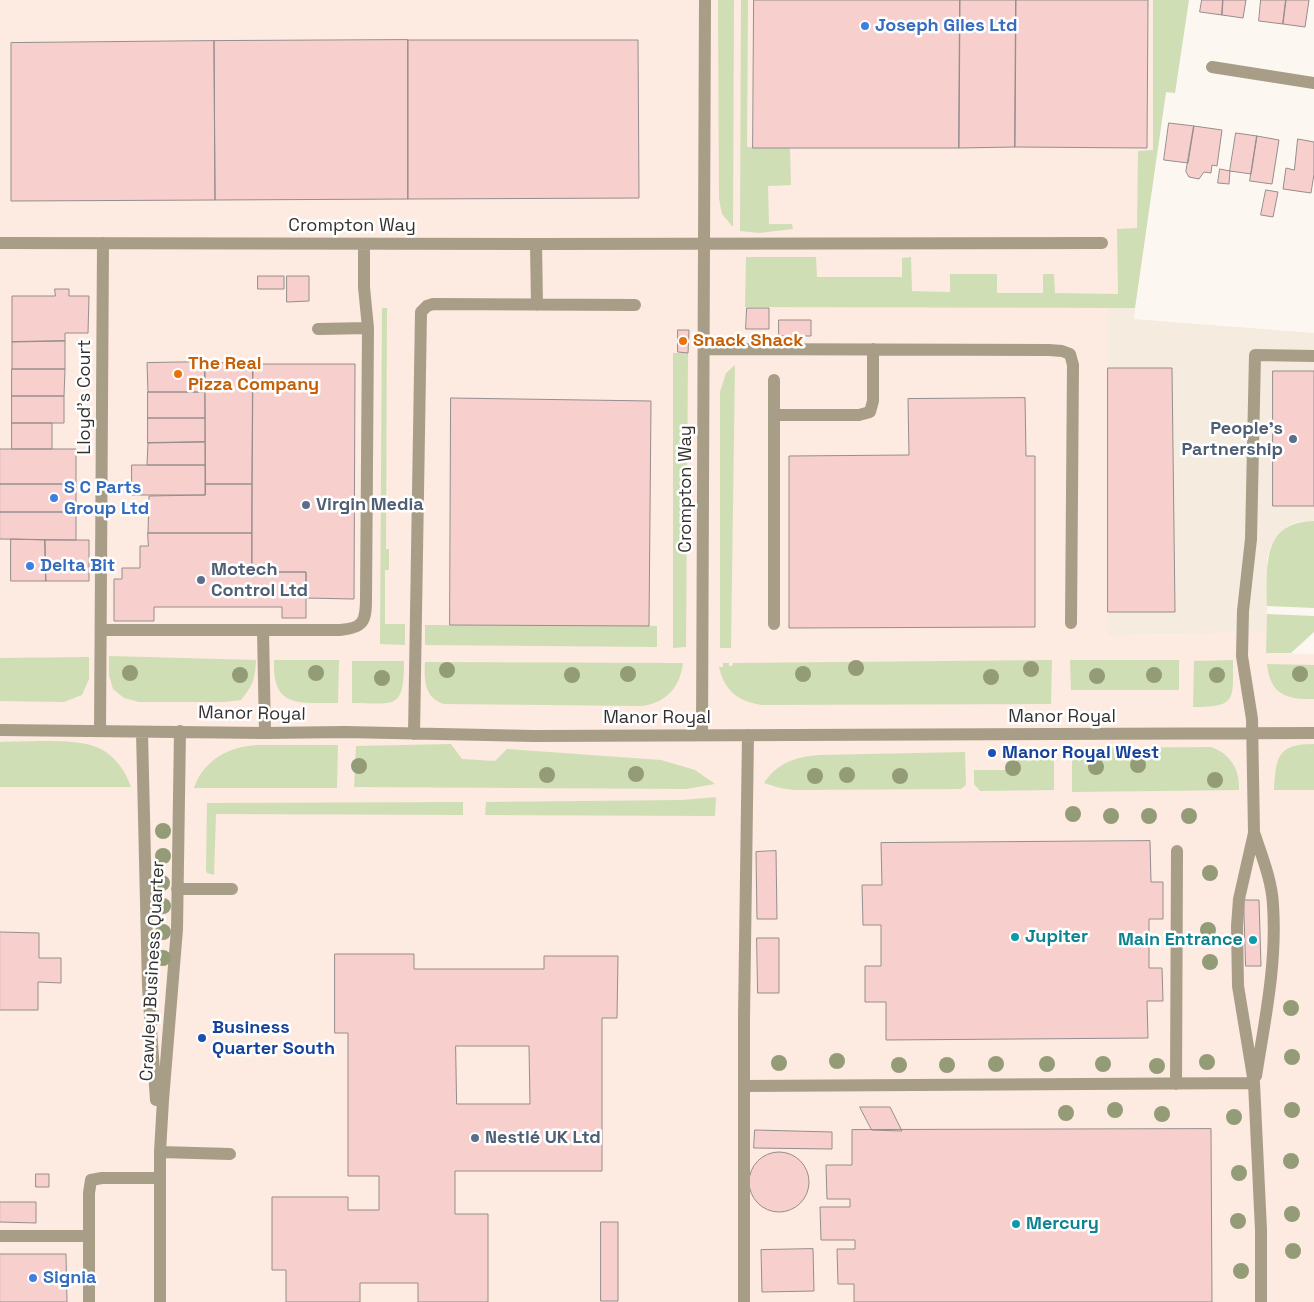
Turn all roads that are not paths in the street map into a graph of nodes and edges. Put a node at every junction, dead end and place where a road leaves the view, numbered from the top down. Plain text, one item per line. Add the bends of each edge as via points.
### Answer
1 (705, 0) edge
2 (1212, 67) dead end
3 (1314, 83) edge
4 (0, 243) edge
5 (103, 243) junction
6 (1102, 243) dead end
7 (364, 244) junction
8 (536, 244) junction
9 (704, 244) junction
10 (537, 305) junction
11 (635, 305) dead end
12 (368, 328) junction
13 (318, 329) dead end
14 (704, 349) junction
15 (874, 349) junction
16 (1314, 356) edge
17 (774, 380) dead end
18 (774, 415) junction
19 (1071, 623) dead end
20 (774, 624) dead end
21 (101, 630) junction
22 (263, 630) junction
23 (0, 730) edge
24 (100, 731) junction
25 (180, 731) junction
26 (142, 732) junction
27 (265, 733) junction
28 (1252, 733) junction
29 (1314, 733) edge
30 (414, 734) junction
31 (702, 735) junction
32 (748, 736) junction
33 (1254, 833) junction
34 (1177, 851) dead end
35 (177, 889) junction
36 (232, 889) dead end
37 (1254, 1083) junction
38 (1176, 1084) junction
39 (744, 1086) junction
40 (160, 1152) junction
41 (230, 1154) dead end
42 (160, 1178) junction
43 (0, 1236) edge
44 (89, 1236) junction
45 (89, 1302) edge
46 (160, 1302) edge
47 (744, 1302) edge
48 (1261, 1302) edge

1 - 9 street, Crompton Way
2 - 3 street
4 - 5 street, Crompton Way
5 - 7 street, Crompton Way
5 - 21 street, Lloyd's Court
6 - 9 street
7 - 8 street, Crompton Way
7 - 12 street
8 - 9 street, Crompton Way
8 - 10 street
9 - 14 street, Crompton Way
10 - 11 street
10 - 30 street via 433,304 421,312
12 - 13 street
12 - 22 street via 364,619 356,628 348,630
14 - 15 street
14 - 31 street, Crompton Way
15 - 18 street via 870,412 864,415
15 - 19 street via 1056,350 1072,356
16 - 28 street via 1255,355 1251,539 1242,656
17 - 18 street
18 - 20 street
21 - 22 street
21 - 24 street, Lloyd's Court
22 - 27 street
23 - 24 street, Manor Royal
24 - 26 street, Manor Royal
25 - 26 street, Manor Royal
25 - 27 street, Manor Royal
25 - 35 street, Crawley Business Quarter
26 - 40 street, Crawley Business Quarter via 148,987
27 - 30 street, Manor Royal
28 - 29 street, Manor Royal
28 - 32 street, Manor Royal
28 - 33 street
30 - 31 street, Manor Royal
31 - 32 street, Manor Royal
32 - 39 street
33 - 37 street via 1236,926 1238,986
33 - 37 street via 1273,905 1270,993
34 - 38 street
35 - 36 street
35 - 40 street, Crawley Business Quarter
37 - 38 street
37 - 48 street
38 - 39 street
39 - 47 street
40 - 41 street
40 - 42 street, Crawley Business Quarter
42 - 44 street via 93,1179 89,1193
42 - 46 street, Crawley Business Quarter
43 - 44 street
44 - 45 street

